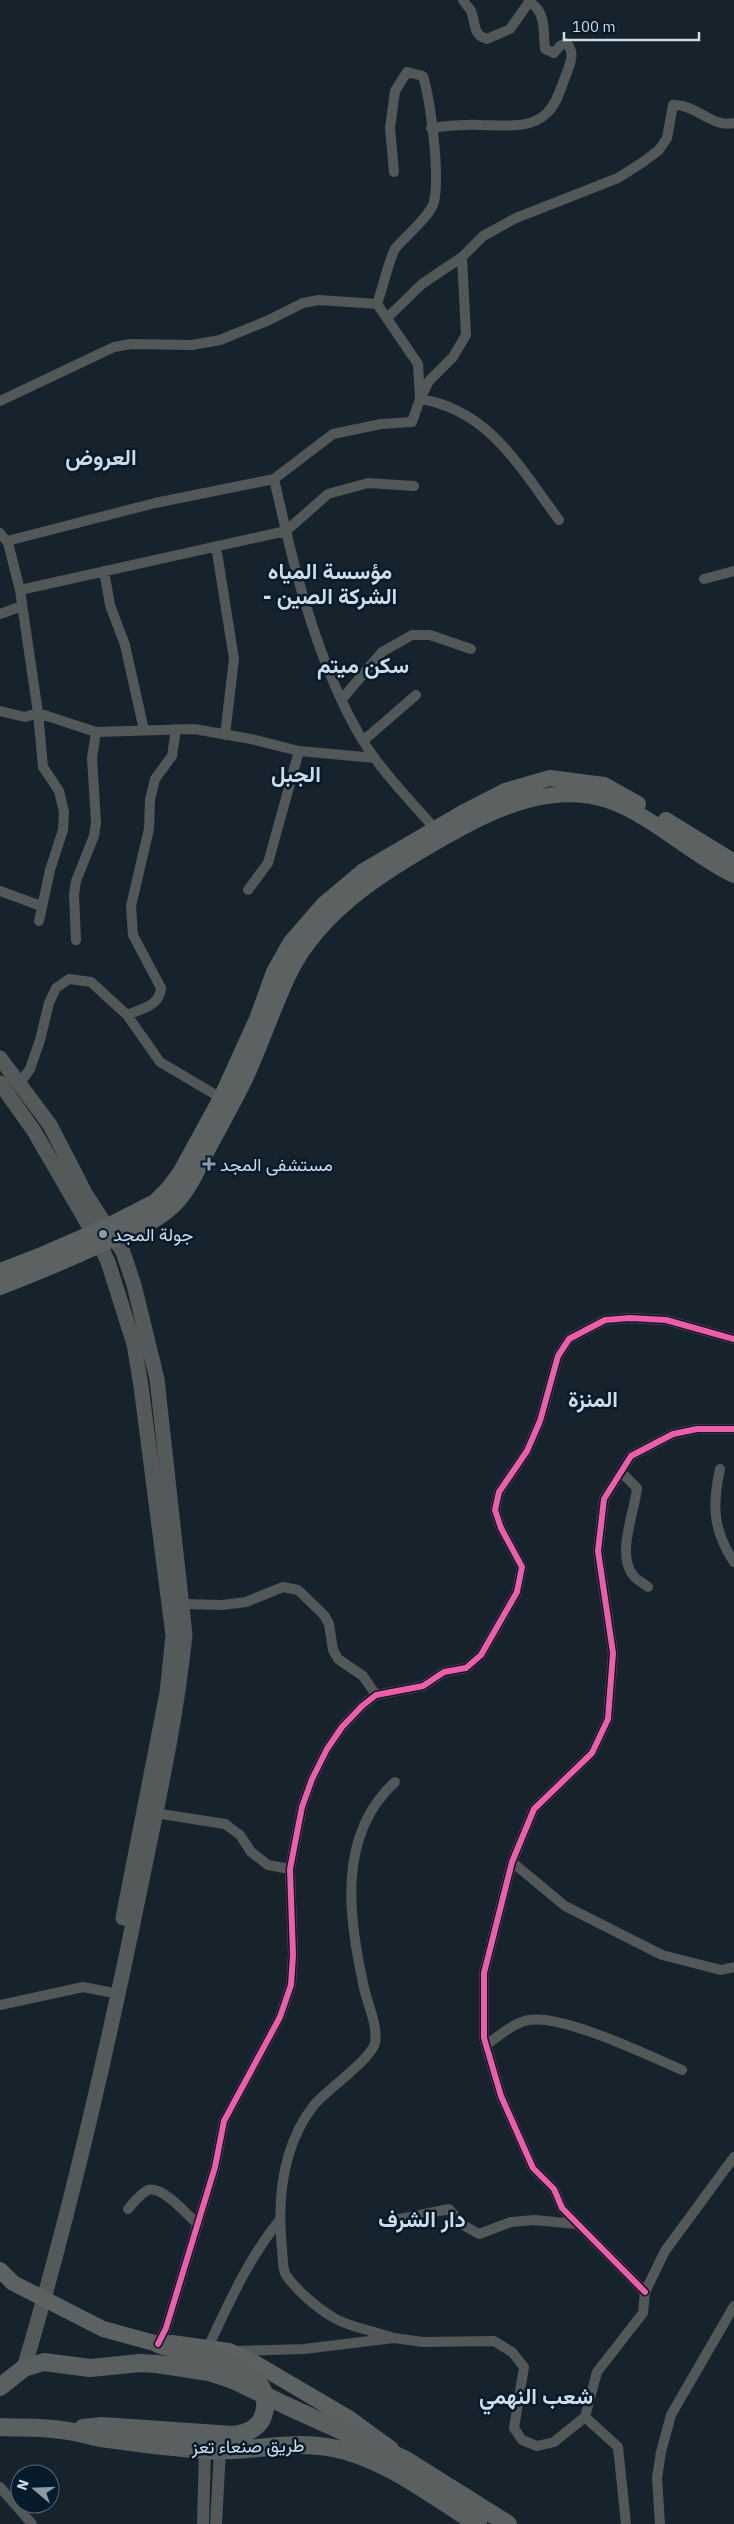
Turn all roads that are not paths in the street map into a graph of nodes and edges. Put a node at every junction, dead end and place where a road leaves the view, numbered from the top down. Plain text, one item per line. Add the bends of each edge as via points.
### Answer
1 (463, 0) edge
2 (734, 123) edge
3 (431, 128) junction
4 (394, 172) dead end
5 (462, 257) junction
6 (377, 304) junction
7 (387, 318) junction
8 (420, 399) junction
9 (0, 401) edge
10 (274, 478) junction
11 (414, 486) dead end
12 (559, 520) dead end
13 (286, 531) junction
14 (0, 533) edge
15 (8, 543) junction
16 (216, 546) junction
17 (104, 571) junction
18 (734, 571) edge
19 (704, 579) dead end
20 (20, 590) junction
21 (22, 606) junction
22 (0, 614) edge
23 (471, 649) dead end
24 (416, 695) dead end
25 (342, 699) junction
26 (0, 711) edge
27 (38, 713) junction
28 (176, 729) junction
29 (144, 730) junction
30 (96, 732) junction
31 (225, 735) junction
32 (363, 741) junction
33 (299, 751) junction
34 (375, 758) junction
35 (434, 829) junction
36 (734, 862) edge
37 (734, 875) edge
38 (248, 890) dead end
39 (0, 891) edge
40 (41, 906) junction
41 (39, 921) dead end
42 (76, 940) dead end
43 (126, 1015) junction
44 (0, 1058) edge
45 (0, 1083) edge
46 (20, 1083) junction
47 (221, 1098) junction
48 (33, 1100) junction
49 (20, 1109) junction
50 (103, 1236) junction
51 (0, 1270) edge
52 (0, 1287) edge
53 (734, 1339) edge
54 (734, 1430) edge
55 (720, 1469) dead end
56 (621, 1472) junction
57 (162, 1492) junction
58 (734, 1562) edge
59 (648, 1587) dead end
60 (181, 1604) junction
61 (376, 1695) junction
62 (395, 1782) dead end
63 (155, 1814) junction
64 (512, 1862) junction
65 (290, 1869) junction
66 (734, 1967) edge
67 (109, 1992) junction
68 (0, 2006) edge
69 (486, 2045) junction
70 (682, 2070) dead end
71 (734, 2157) edge
72 (128, 2209) dead end
73 (395, 2220) dead end
74 (279, 2221) junction
75 (198, 2224) junction
76 (577, 2224) junction
77 (0, 2270) edge
78 (4, 2280) edge
79 (645, 2292) junction
80 (41, 2298) junction
81 (734, 2306) edge
82 (394, 2338) junction
83 (158, 2344) junction
84 (208, 2347) junction
85 (229, 2351) junction
86 (12, 2377) edge
87 (585, 2417) junction
88 (0, 2427) edge
89 (60, 2430) junction
90 (213, 2450) junction
91 (406, 2460) junction
92 (0, 2488) edge
93 (32, 2524) edge
94 (203, 2524) edge
95 (216, 2524) edge
96 (478, 2524) edge
97 (508, 2524) edge
98 (626, 2524) edge
99 (660, 2524) edge

1 - 3 street via 471,11 476,32 487,39 510,28 530,2 536,5 543,20 545,49 554,53 566,43 572,50 571,62 553,105 547,114 532,122 517,126
2 - 5 street via 723,126 682,105 673,105 667,138 659,150 643,162 618,178 516,218 484,236
3 - 4 street via 424,76 407,72 395,91 390,128
3 - 6 street via 436,172 434,204 395,250
5 - 7 street via 422,284
5 - 8 street via 466,335 453,357 429,381
6 - 7 street
6 - 9 street via 319,300 303,303 220,340 192,345 131,344 114,347
7 - 8 street via 418,364
8 - 10 street via 412,422 382,424 333,434
8 - 12 street via 440,402 473,417 500,441
10 - 13 street
10 - 15 street via 155,503
11 - 13 street via 368,483 328,494
13 - 16 street
13 - 25 street via 296,571
14 - 15 street
15 - 20 street
16 - 17 street
16 - 31 street via 234,659
17 - 20 street
17 - 29 street
18 - 19 street
20 - 21 street
21 - 22 street
21 - 27 street
23 - 25 street via 430,635 412,635 382,652
24 - 32 street
25 - 32 street
26 - 27 street via 25,717
27 - 30 street
27 - 40 street via 43,767 59,791 64,812 63,830
28 - 29 street
28 - 31 street
28 - 43 street via 172,756 155,779 149,828 131,906 133,934 160,988 160,995 152,1005
29 - 30 street
30 - 42 street via 92,758 96,823 76,881
31 - 33 street
32 - 34 street
33 - 34 street
33 - 38 street via 268,863
34 - 35 street
35 - 36 main road via 505,791 550,778 604,785
35 - 47 main road via 362,872 324,904 291,942 274,972 257,1019
37 - 50 main road via 640,816 606,800 578,795 542,795 526,800 473,822 407,857 373,880 335,914 288,974 244,1082 192,1180 177,1201 164,1214
39 - 40 street
40 - 41 street
43 - 46 street via 91,982 69,979 56,988 30,1069
43 - 47 street via 160,1062
44 - 46 main road
45 - 49 main road
46 - 48 main road
47 - 50 main road via 168,1189 155,1202
48 - 49 main road
48 - 50 main road via 50,1125
49 - 50 main road
50 - 51 main road
50 - 52 main road via 46,1270
50 - 57 main road via 123,1252 157,1379
53 - 61 street via 666,1320 630,1318 605,1320 569,1338 556,1363 540,1421 499,1492 495,1510 522,1567 517,1592 501,1622 481,1655 466,1668 444,1672 423,1686
54 - 56 street via 697,1429 673,1434 631,1456
55 - 58 street via 714,1494 717,1530
56 - 59 street via 637,1488 629,1520 626,1556 632,1575
56 - 64 street via 604,1499 598,1551 614,1652 608,1719 592,1753 534,1809
57 - 60 main road
57 - 67 main road via 173,1634 167,1693
60 - 61 street via 222,1605 246,1602 283,1587 298,1590 324,1615 338,1659 363,1676
60 - 63 main road via 185,1635 181,1673
61 - 65 street via 342,1727 326,1749 302,1807
62 - 74 street via 371,1812 360,1835 351,1877 352,1926 374,2026 374,2045 370,2054 314,2105 299,2130 279,2198
63 - 65 street via 225,1824 268,1865
63 - 80 main road via 119,1992
64 - 66 street via 565,1906 662,1955 721,1970
64 - 69 street via 484,1972
65 - 75 street via 291,1985 280,2017 224,2122
67 - 68 street via 83,1987
67 - 80 main road
69 - 70 street via 528,2020 556,2022 613,2040
69 - 76 street via 501,2096 533,2168 554,2189 562,2208
71 - 79 street via 665,2251
72 - 75 street via 141,2194 158,2190
73 - 76 street via 449,2209 463,2225 479,2234 511,2222 534,2220
74 - 82 street via 285,2273 306,2297 334,2318
74 - 84 street via 260,2244 238,2283
75 - 83 street via 166,2328
76 - 79 street
77 - 78 main road
78 - 80 main road
79 - 87 street via 643,2313 597,2372
80 - 83 main road via 103,2330
80 - 86 main road
81 - 99 street via 671,2415 658,2478
82 - 85 street via 304,2349
82 - 87 street via 423,2342 494,2341 512,2352 524,2367 514,2428 522,2440 537,2446 554,2442
83 - 84 main road
83 - 89 highway via 223,2361 246,2373 258,2385 264,2398 264,2412 256,2428 232,2435 102,2426
84 - 85 main road
85 - 91 main road via 350,2418
86 - 91 highway, طريق صنعاء تعز, bridge via 44,2362 90,2368 140,2363 177,2366 233,2380
87 - 98 street via 618,2447
88 - 89 highway, طريق صنعاء تعز
89 - 90 highway, طريق صنعاء تعز via 100,2438
90 - 94 street
90 - 95 street
90 - 96 highway, طريق صنعاء تعز via 297,2443 346,2451 404,2476
91 - 97 highway, طريق صنعاء تعز
92 - 93 street

